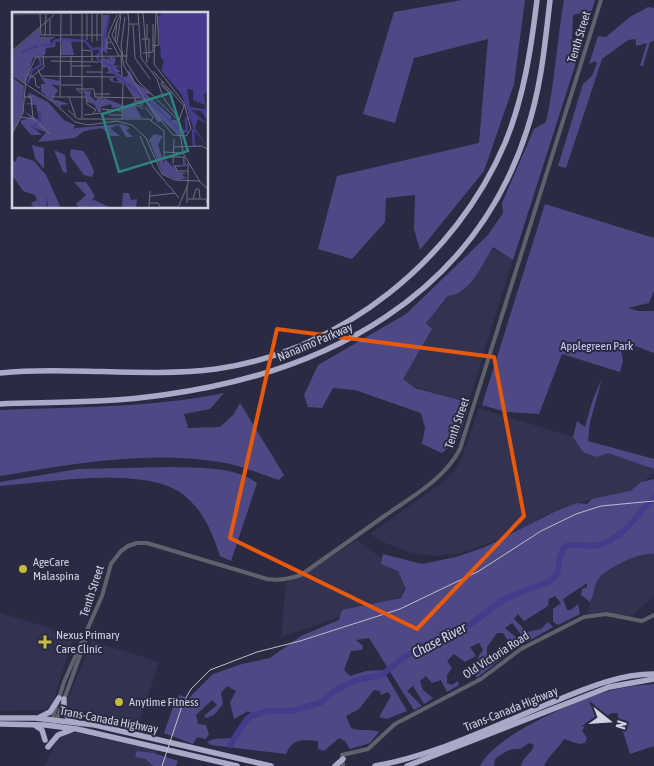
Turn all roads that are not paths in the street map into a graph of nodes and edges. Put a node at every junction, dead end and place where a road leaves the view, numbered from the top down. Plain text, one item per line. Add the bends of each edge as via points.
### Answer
1 (537, 0) edge
2 (550, 0) edge
3 (601, 0) edge
4 (0, 373) edge
5 (0, 404) edge
6 (654, 615) edge
7 (654, 674) edge
8 (654, 679) edge
9 (61, 699) junction
10 (0, 718) edge
11 (35, 718) junction
12 (54, 720) junction
13 (0, 724) edge
14 (34, 725) junction
15 (77, 726) junction
16 (54, 727) junction
17 (46, 740) dead end
18 (48, 747) dead end
19 (214, 761) junction
20 (343, 763) edge
21 (220, 766) edge
22 (237, 766) edge
23 (271, 766) edge
24 (335, 766) edge
25 (375, 766) edge
26 (407, 766) edge

1 - 4 highway, Nanaimo Parkway via 527,77 505,143 489,176 446,239 396,288 364,312 288,349 217,368 165,373
2 - 5 highway, Nanaimo Parkway via 540,80 517,158 486,215 465,244 438,275 404,305 377,324 306,360 236,381 162,396
3 - 9 street, Tenth Street via 460,449 445,472 301,575 290,579 267,579 147,543 137,542 128,546 111,564 102,596
6 - 20 street, Old Victoria Road via 642,621 606,614 584,617 521,649 481,679 395,724 368,749 342,754
7 - 25 highway, Trans-Canada Highway via 590,687 432,752
8 - 26 highway, Trans-Canada Highway via 591,693
9 - 11 highway via 50,712
9 - 12 street, Tenth Street
9 - 15 highway via 64,714
10 - 11 highway, Trans-Canada Highway
11 - 12 highway, Trans-Canada Highway
12 - 15 highway, Trans-Canada Highway
12 - 16 street, Tenth Street
13 - 14 highway, Trans-Canada Highway
14 - 16 highway, Trans-Canada Highway
14 - 17 highway via 42,730
15 - 16 highway, Trans-Canada Highway
15 - 18 highway via 58,734
15 - 19 highway, Trans-Canada Highway
15 - 23 highway, Trans-Canada Highway
19 - 21 highway
19 - 22 highway, Trans-Canada Highway
20 - 24 highway

